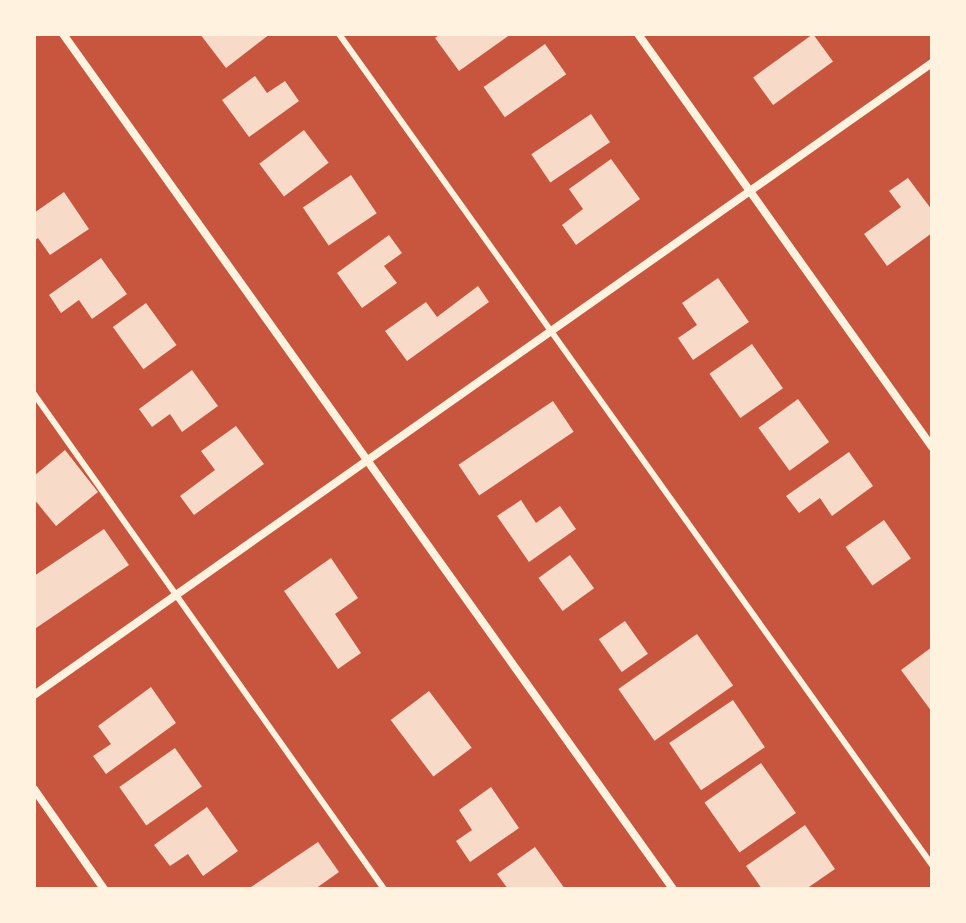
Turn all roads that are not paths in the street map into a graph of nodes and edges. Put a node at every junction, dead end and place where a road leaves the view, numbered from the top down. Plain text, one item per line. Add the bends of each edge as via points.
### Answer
1 (63, 34) edge
2 (339, 34) edge
3 (638, 34) edge
4 (932, 63) edge
5 (750, 190) junction
6 (548, 334) junction
7 (34, 394) edge
8 (932, 447) edge
9 (369, 460) junction
10 (177, 595) junction
11 (34, 695) edge
12 (34, 789) edge
13 (932, 865) edge
14 (104, 889) edge
15 (384, 889) edge
16 (673, 889) edge

1 - 9 street
2 - 6 lane
3 - 5 street
4 - 5 street
5 - 6 street
5 - 8 street
6 - 9 street
6 - 13 lane
7 - 10 lane
9 - 10 street
9 - 16 street
10 - 11 street
10 - 15 lane
12 - 14 street

